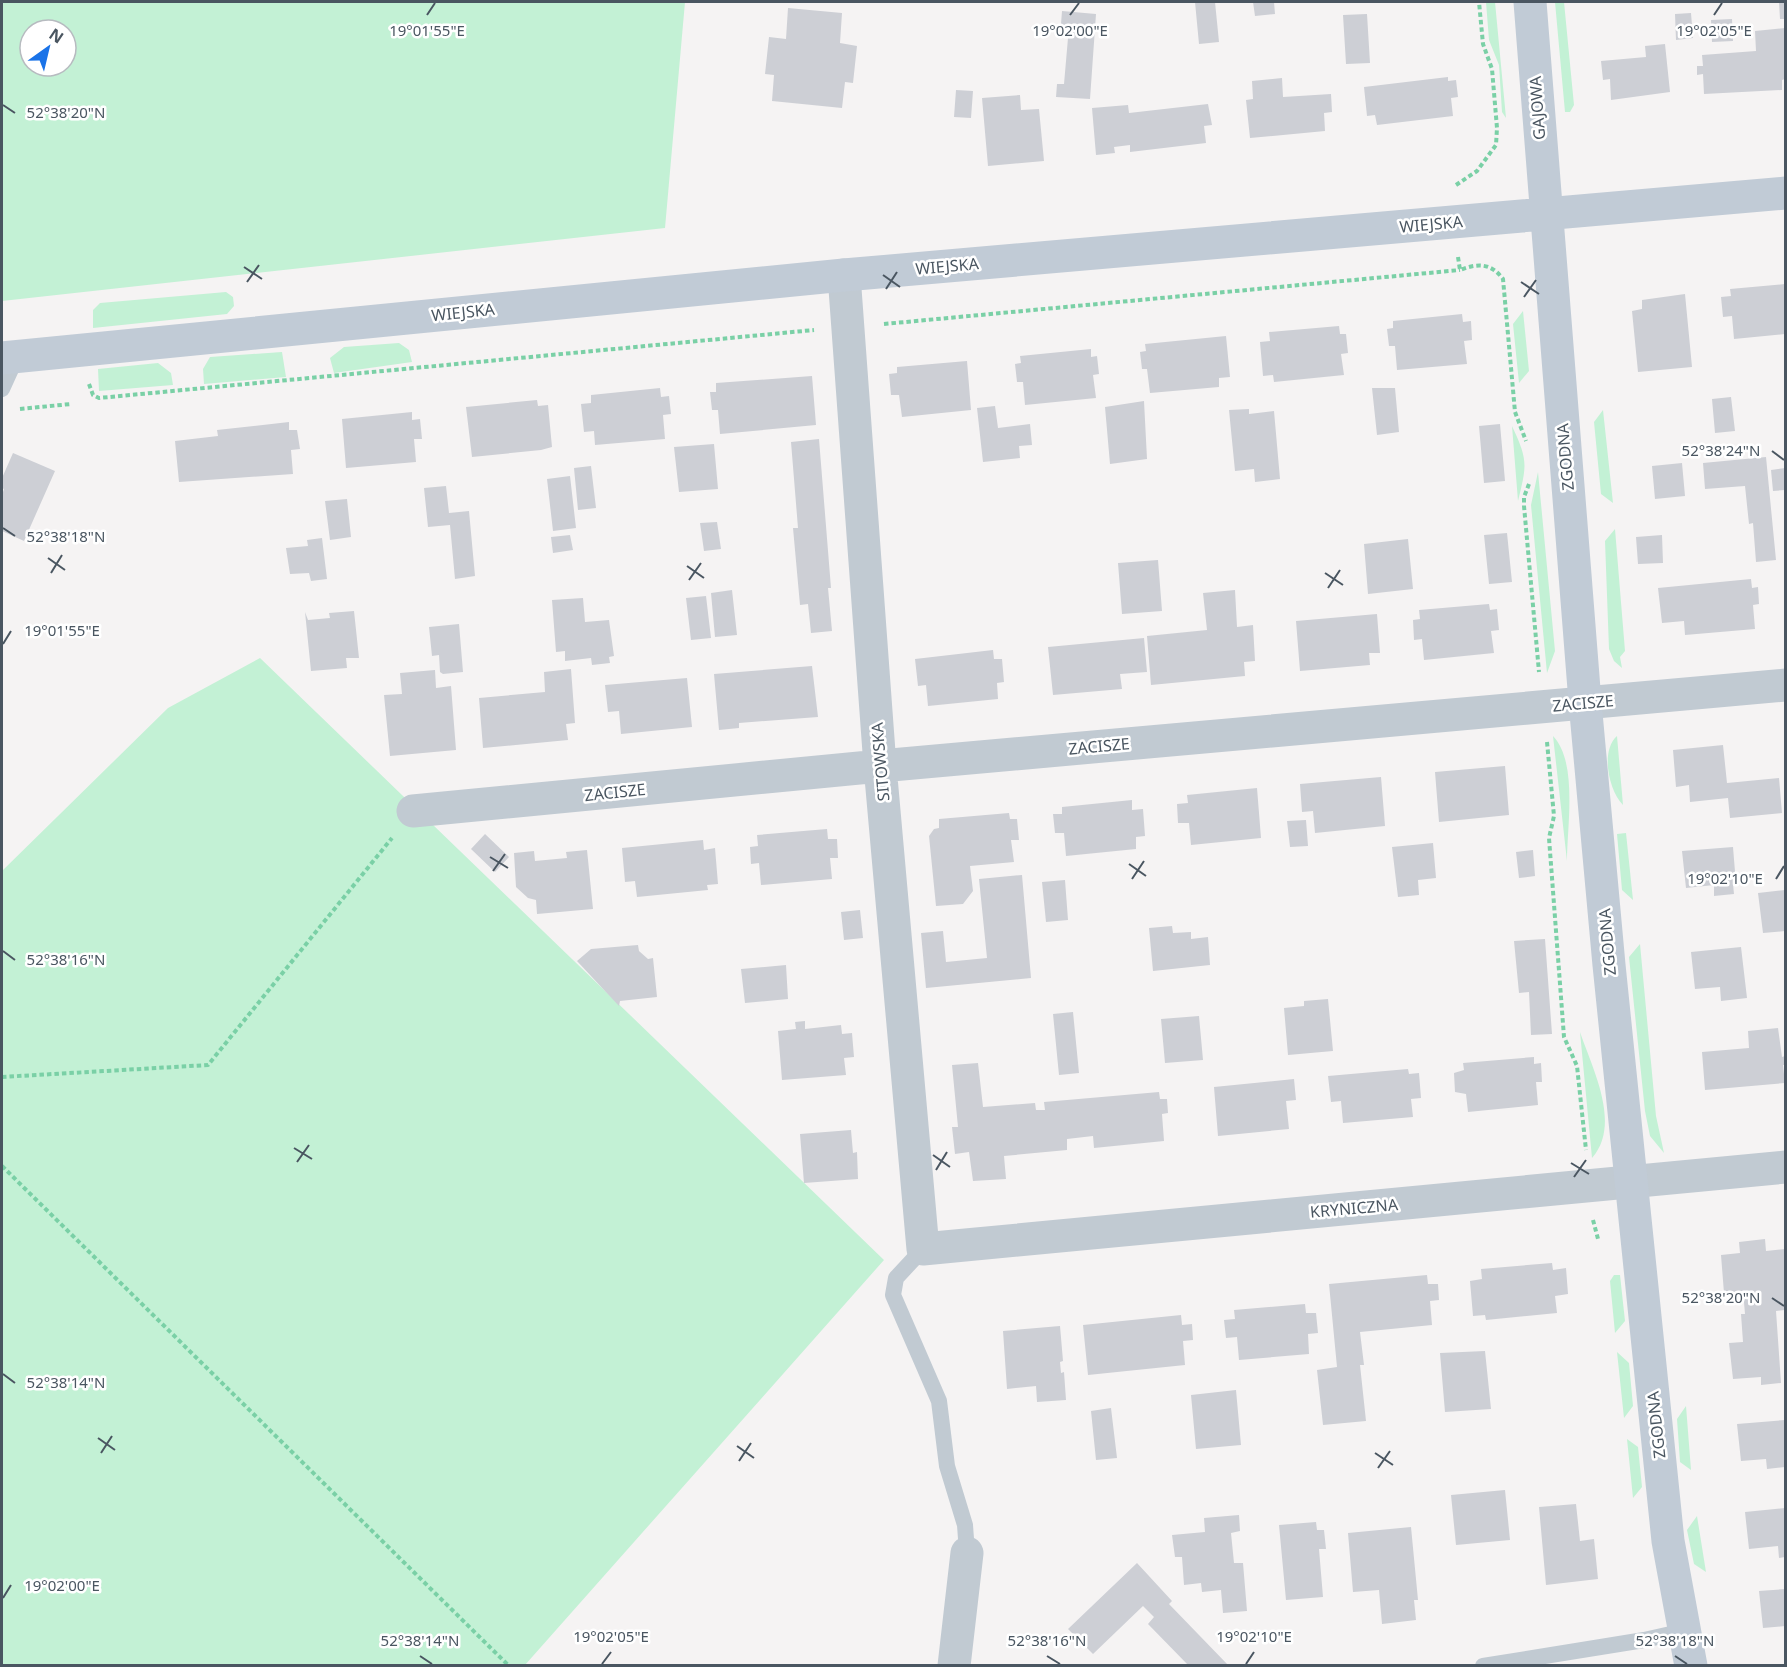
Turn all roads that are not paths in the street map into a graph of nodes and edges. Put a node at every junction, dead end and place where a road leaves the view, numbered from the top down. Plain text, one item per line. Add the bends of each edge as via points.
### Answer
1 (1530, 2) edge
2 (1785, 193) edge
3 (1546, 215) junction
4 (844, 275) junction
5 (9, 357) edge
6 (2, 389) edge
7 (1785, 686) edge
8 (1585, 702) junction
9 (880, 766) junction
10 (413, 812) road end
11 (1785, 1167) edge
12 (1631, 1182) junction
13 (923, 1249) junction
14 (967, 1553) joint
15 (1684, 1631) junction
16 (954, 1665) edge
17 (1483, 1665) edge
18 (1691, 1665) edge

1 - 3 street, GAJOWA
2 - 3 street, WIEJSKA
3 - 4 street, WIEJSKA
3 - 8 street, ZGODNA
4 - 5 street, WIEJSKA
4 - 9 street, SITOWSKA
5 - 6 lane
7 - 8 street, ZACISZE
8 - 9 street, ZACISZE
8 - 12 street, ZGODNA
9 - 10 street, ZACISZE
9 - 13 street, SITOWSKA
11 - 12 street, KRYNICZNA
12 - 13 street, KRYNICZNA
12 - 15 street, ZGODNA via 1668,1541
13 - 14 lane via 896,1278 892,1295 939,1401 947,1466 965,1525
14 - 16 street
15 - 17 lane
15 - 18 street, ZGODNA

